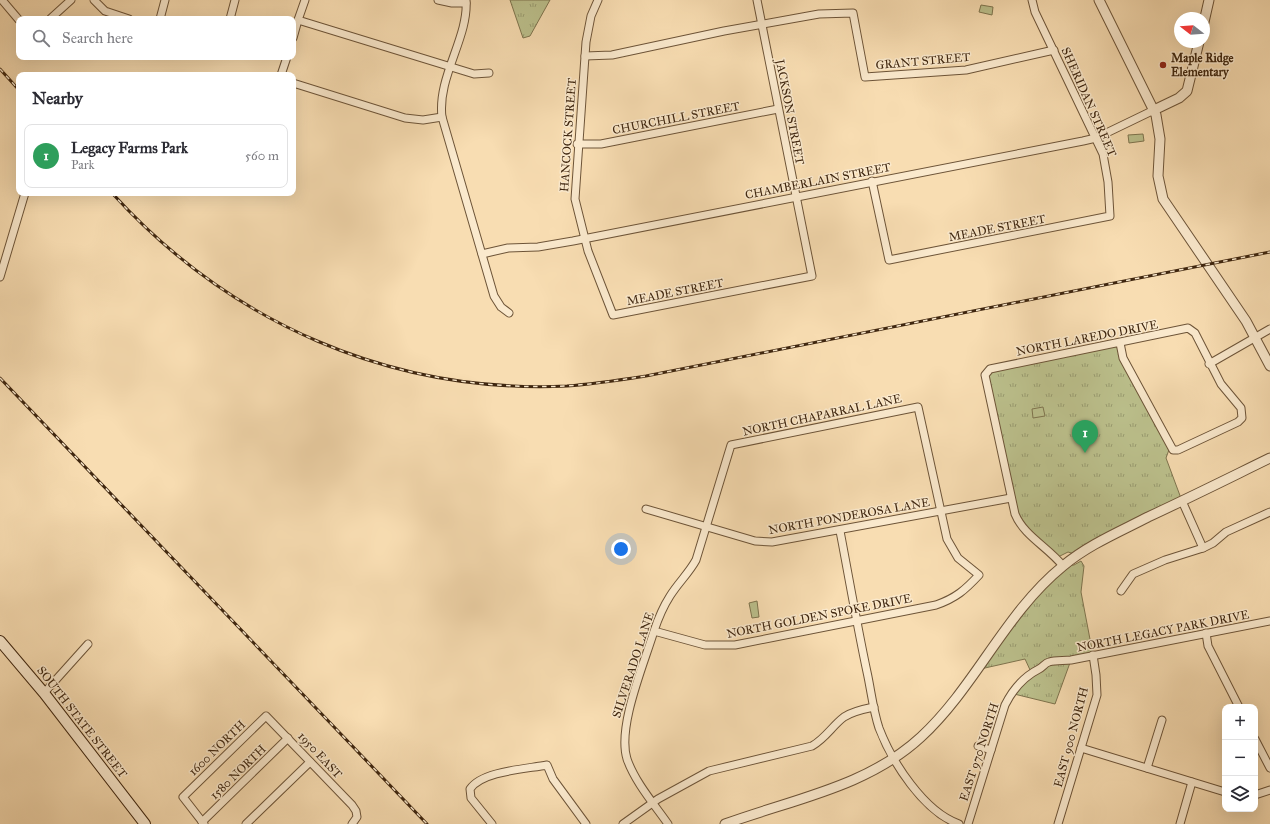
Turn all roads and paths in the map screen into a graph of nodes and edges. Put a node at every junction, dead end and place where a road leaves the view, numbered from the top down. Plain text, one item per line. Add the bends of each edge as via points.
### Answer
1 (2, 0) edge
2 (71, 0) edge
3 (94, 0) edge
4 (165, 0) edge
5 (235, 0) edge
6 (305, 0) edge
7 (438, 0) edge
8 (598, 0) edge
9 (757, 0) edge
10 (1032, 0) edge
11 (1099, 0) edge
12 (1209, 0) edge
13 (466, 2) edge
14 (1206, 12) edge
15 (16, 16) edge
16 (53, 16) edge
17 (120, 16) edge
18 (161, 16) edge
19 (231, 16) edge
20 (298, 20) junction
21 (762, 25) junction
22 (296, 27) edge
23 (1198, 48) edge
24 (1054, 50) junction
25 (586, 56) junction
26 (286, 60) edge
27 (450, 67) junction
28 (282, 72) edge
29 (489, 73) dead end
30 (296, 84) edge
31 (778, 110) junction
32 (1154, 110) junction
33 (442, 117) junction
34 (1096, 138) junction
35 (578, 144) junction
36 (872, 181) junction
37 (25, 196) edge
38 (796, 197) junction
39 (1110, 216) joint
40 (584, 239) junction
41 (482, 254) junction
42 (812, 276) joint
43 (0, 277) edge
44 (509, 313) dead end
45 (613, 315) joint
46 (1270, 329) edge
47 (1256, 337) junction
48 (1120, 343) junction
49 (1210, 364) junction
50 (1270, 366) edge
51 (731, 445) joint
52 (1270, 458) edge
53 (1011, 498) junction
54 (1182, 501) junction
55 (646, 509) dead end
56 (940, 511) junction
57 (1270, 512) edge
58 (707, 527) junction
59 (840, 531) junction
60 (1203, 548) junction
61 (1063, 566) junction
62 (1121, 591) dead end
63 (857, 621) junction
64 (1270, 621) edge
65 (654, 631) junction
66 (1206, 633) junction
67 (0, 641) edge
68 (88, 644) dead end
69 (1093, 655) junction
70 (1031, 672) joint
71 (44, 693) junction
72 (1237, 704) edge
73 (874, 707) junction
74 (266, 716) joint
75 (1162, 720) dead end
76 (288, 738) junction
77 (1256, 740) edge
78 (978, 746) dead end
79 (1081, 748) junction
80 (992, 750) junction
81 (894, 758) junction
82 (310, 762) junction
83 (1147, 768) junction
84 (1270, 768) edge
85 (1192, 782) junction
86 (1270, 790) edge
87 (1222, 791) edge
88 (1258, 794) edge
89 (653, 802) junction
90 (144, 822) edge
91 (203, 823) edge
92 (246, 824) edge
93 (352, 824) edge
94 (492, 824) edge
95 (586, 824) edge
96 (623, 824) edge
97 (668, 824) edge
98 (725, 824) edge
99 (959, 824) edge
100 (968, 824) edge
101 (1058, 824) edge
102 (1180, 824) edge

1 - 15 street
2 - 16 street
3 - 17 street via 105,11
4 - 18 street
5 - 19 street
6 - 20 street
7 - 13 street
8 - 25 street, HANCOCK STREET via 588,31
9 - 21 street, JACKSON STREET
10 - 24 street, SHERIDAN STREET via 1035,12
11 - 32 street
12 - 14 street
13 - 27 street via 465,19
20 - 22 street
20 - 27 street
21 - 24 street, GRANT STREET via 819,14 852,13 865,77 966,70
21 - 25 street, GRANT STREET via 612,55
21 - 31 street, JACKSON STREET
23 - 32 street via 1187,91 1179,98
24 - 34 street, SHERIDAN STREET
25 - 35 street, HANCOCK STREET
26 - 28 street
27 - 29 street via 474,74
27 - 33 street via 442,94
30 - 33 street via 405,118 423,120
31 - 35 street, CHURCHILL STREET via 601,144
31 - 38 street, JACKSON STREET
32 - 34 street, CHAMBERLAIN STREET
32 - 47 street via 1160,133 1158,176 1163,199
33 - 41 street
34 - 36 street, CHAMBERLAIN STREET
34 - 39 street, SHERIDAN STREET via 1106,167
35 - 40 street, HANCOCK STREET via 575,199
36 - 38 street, CHAMBERLAIN STREET
36 - 39 street, MEADE STREET via 889,260
37 - 43 street
38 - 40 street, CHAMBERLAIN STREET
38 - 42 street, JACKSON STREET
40 - 41 street, CHAMBERLAIN STREET via 538,247 508,248
40 - 45 street, HANCOCK STREET
41 - 44 street via 496,300
42 - 45 street, MEADE STREET
46 - 47 street
47 - 49 street
47 - 50 street
48 - 49 street, NORTH LAREDO DRIVE via 1188,328 1191,329
48 - 49 street via 1123,358 1173,450 1178,450 1242,418 1240,408 1221,384
48 - 53 street, NORTH LAREDO DRIVE via 987,371 985,375
51 - 56 street, NORTH CHAPARRAL LANE via 918,406
51 - 58 street, SILVERADO LANE
52 - 54 street
53 - 56 street, NORTH PONDEROSA LANE
53 - 61 street via 1019,524
54 - 60 street
54 - 61 street via 1111,536
55 - 58 street, NORTH PONDEROSA LANE
56 - 59 street, NORTH PONDEROSA LANE
56 - 63 street, NORTH GOLDEN SPOKE DRIVE via 943,528 952,549 966,566 979,575 952,599 936,605
57 - 60 street via 1226,532
58 - 59 street, NORTH PONDEROSA LANE via 755,541 772,542
58 - 65 street, SILVERADO LANE via 696,560 665,605
59 - 63 street
60 - 62 street via 1133,574
61 - 81 street via 1020,610 922,737
63 - 65 street, NORTH GOLDEN SPOKE DRIVE via 720,646 694,643
63 - 73 street
64 - 66 street, NORTH LEGACY PARK DRIVE
65 - 89 street, SILVERADO LANE via 627,716 624,734 624,746 631,768
66 - 69 street, NORTH LEGACY PARK DRIVE
66 - 72 street via 1208,646
67 - 71 main road, SOUTH STATE STREET
68 - 71 street
69 - 70 street, NORTH LEGACY PARK DRIVE via 1059,661 1056,665
69 - 79 street, EAST 900 NORTH via 1097,695
70 - 80 street, EAST 970 NORTH via 1021,680 1005,705
71 - 90 main road, SOUTH STATE STREET
73 - 81 street via 883,738
73 - 89 street via 846,716 824,739 812,746 709,770
74 - 76 street, 1950 EAST
74 - 91 street, 1600 NORTH via 183,797
75 - 83 street
76 - 82 street, 1950 EAST
76 - 91 street, 1580 NORTH
77 - 84 street
78 - 80 street
79 - 83 street
79 - 101 street, EAST 900 NORTH
80 - 100 street, EAST 970 NORTH
81 - 98 street via 849,783
81 - 99 street via 926,803 936,812
82 - 92 street
82 - 93 street, 1950 EAST via 356,811 357,817
83 - 85 street
85 - 87 street
85 - 102 street
86 - 88 street
89 - 96 street
89 - 97 street, SILVERADO LANE
94 - 95 street via 471,798 470,789 474,783 482,778 547,765 553,779

